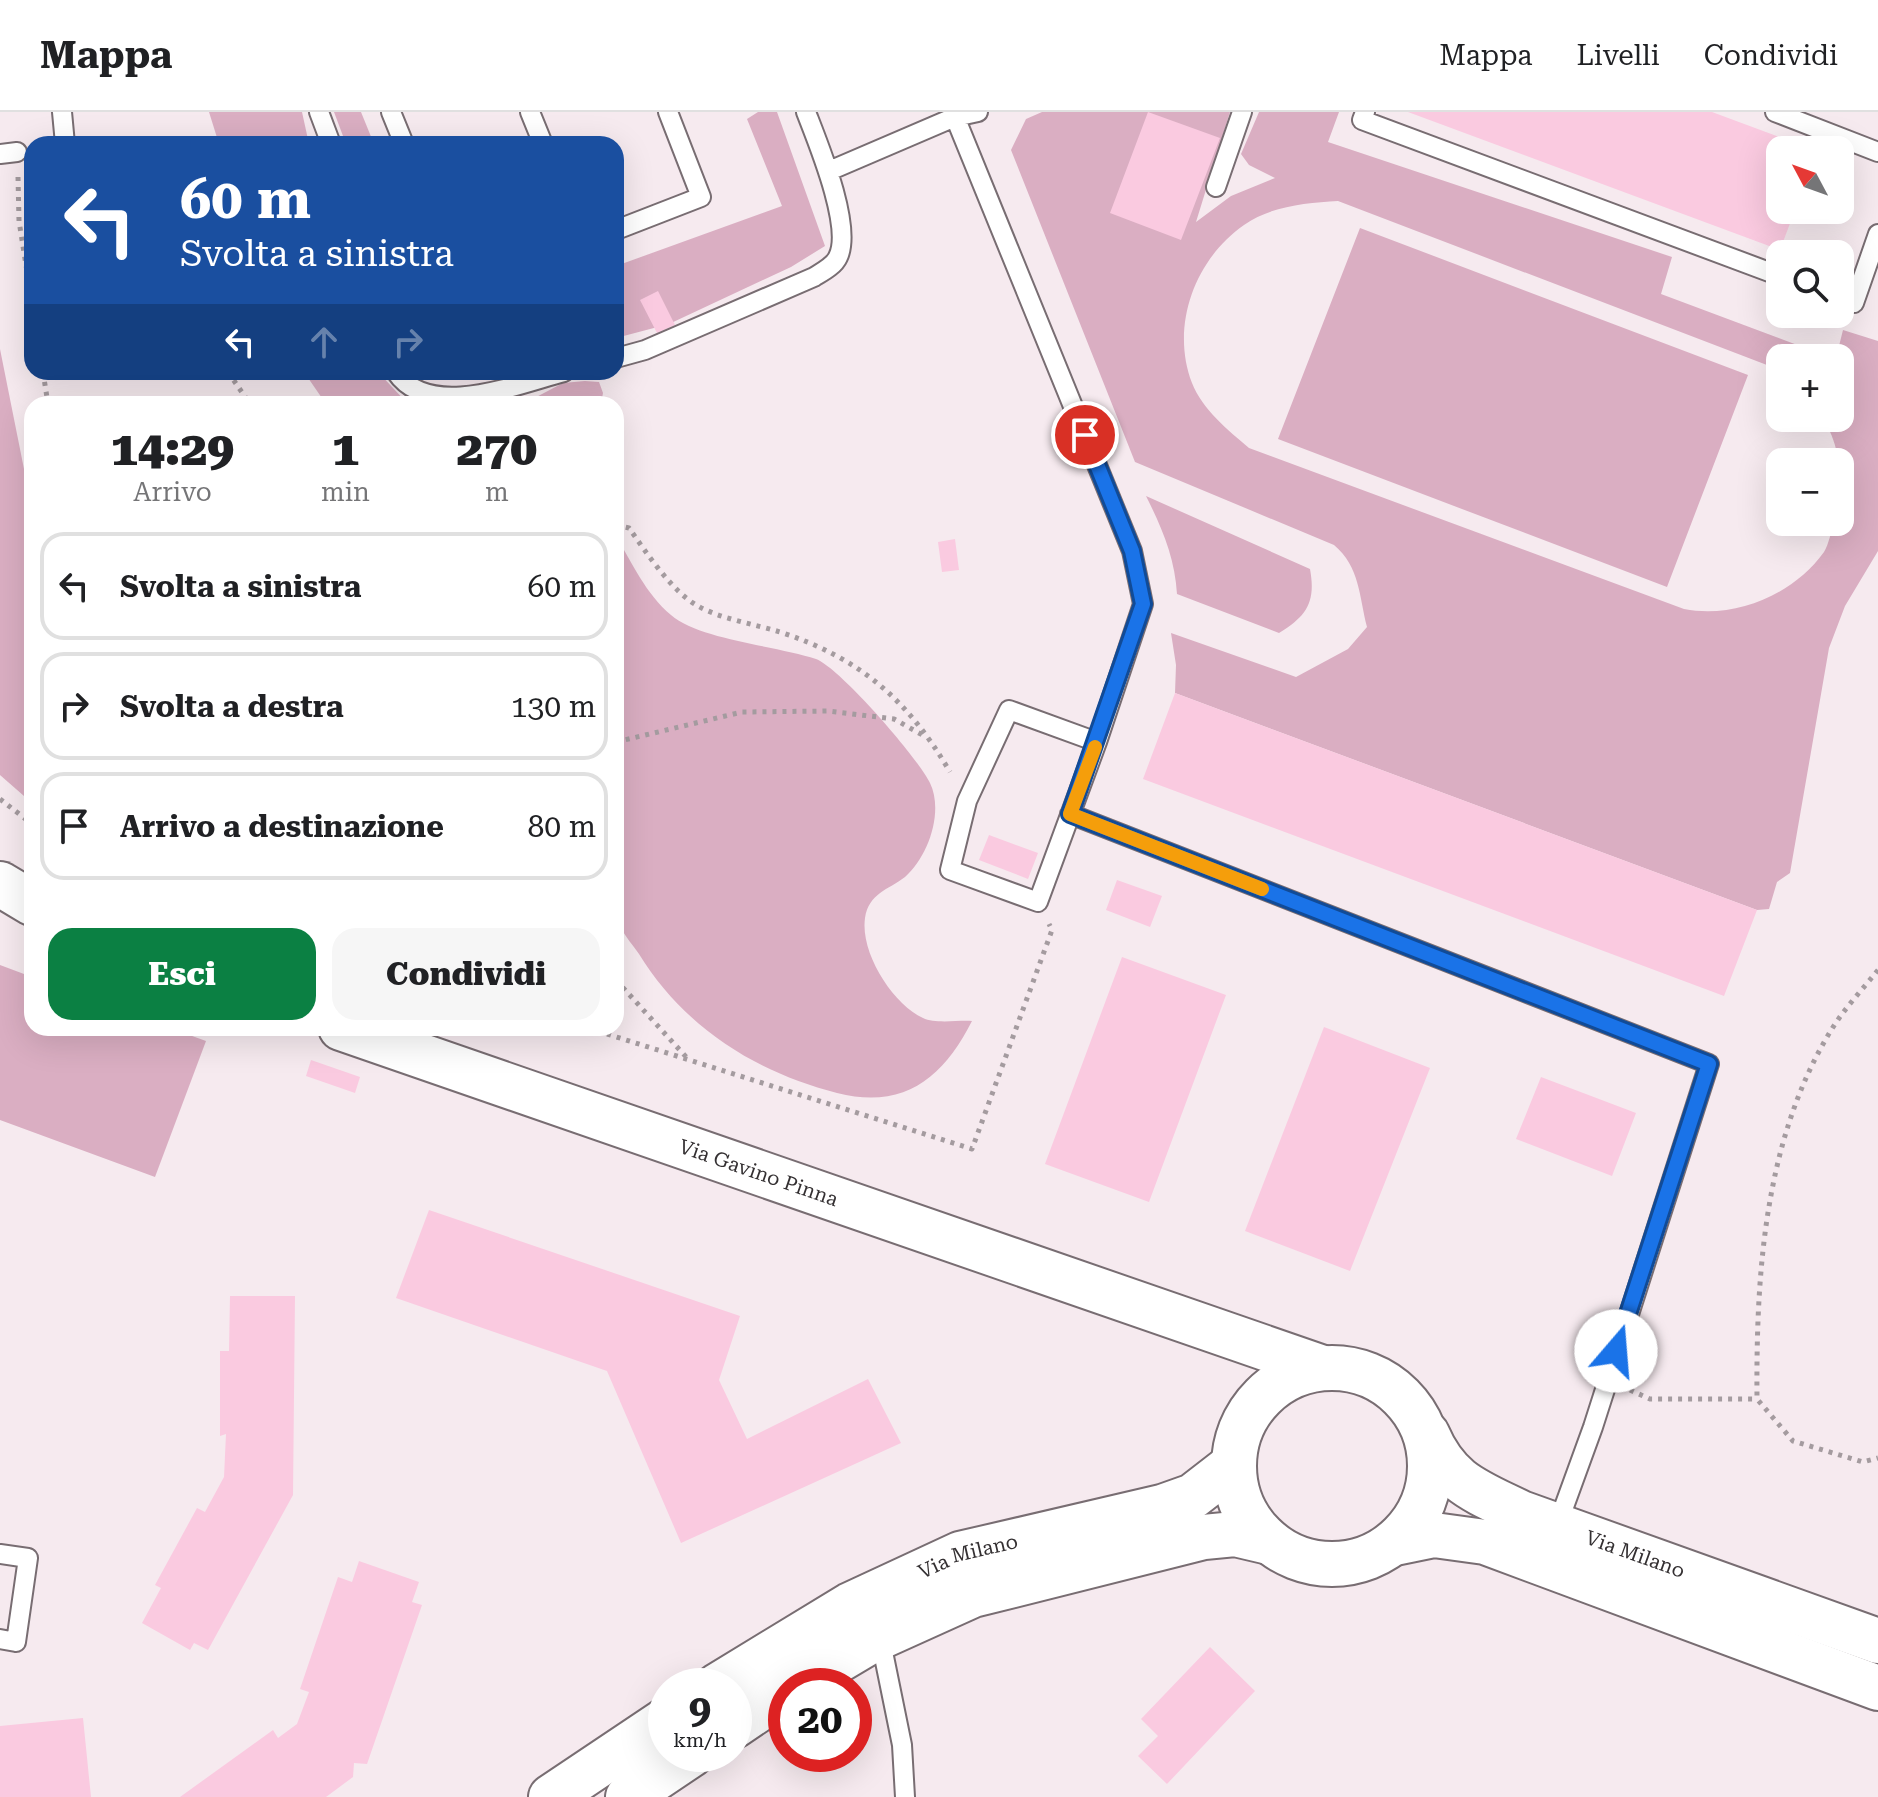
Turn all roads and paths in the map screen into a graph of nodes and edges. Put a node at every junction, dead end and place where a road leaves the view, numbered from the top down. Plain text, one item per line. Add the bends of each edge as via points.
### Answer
1 (62, 112) edge
2 (319, 112) edge
3 (391, 112) edge
4 (530, 112) edge
5 (668, 112) edge
6 (806, 112) edge
7 (978, 112) edge
8 (1242, 112) edge
9 (1365, 112) edge
10 (1775, 112) edge
11 (956, 114) edge
12 (64, 136) edge
13 (328, 136) edge
14 (401, 136) edge
15 (540, 136) edge
16 (1878, 152) edge
17 (8, 153) edge
18 (829, 171) junction
19 (1216, 187) dead end
20 (624, 227) edge
21 (1878, 234) edge
22 (24, 253) edge
23 (1766, 271) edge
24 (1854, 303) edge
25 (624, 356) edge
26 (402, 380) edge
27 (534, 380) edge
28 (448, 396) edge
29 (474, 396) edge
30 (624, 527) edge
31 (624, 740) edge
32 (1097, 742) junction
33 (0, 799) edge
34 (1070, 814) junction
35 (24, 818) edge
36 (0, 884) edge
37 (24, 898) edge
38 (1038, 902) junction
39 (0, 917) edge
40 (24, 924) edge
41 (1878, 970) edge
42 (624, 989) edge
43 (364, 1036) edge
44 (613, 1036) edge
45 (689, 1060) junction
46 (1177, 1319) junction
47 (1320, 1367) junction
48 (1607, 1380) junction
49 (1757, 1399) junction
50 (1244, 1423) junction
51 (1423, 1424) junction
52 (1878, 1458) edge
53 (1233, 1465) junction
54 (1557, 1526) junction
55 (1269, 1542) junction
56 (1395, 1543) junction
57 (0, 1554) edge
58 (880, 1637) junction
59 (0, 1639) edge
60 (1878, 1641) edge
61 (747, 1668) edge
62 (826, 1668) edge
63 (1878, 1688) edge
64 (648, 1732) edge
65 (665, 1772) edge
66 (551, 1797) edge
67 (628, 1797) edge
68 (905, 1797) edge

1 - 12 lane
2 - 13 lane
3 - 14 lane
4 - 15 lane
5 - 20 lane via 701,197
6 - 18 lane
7 - 11 lane
8 - 19 lane
9 - 23 lane via 1362,120
10 - 16 lane
11 - 18 lane
11 - 32 lane via 1132,551 1143,604
17 - 22 path
18 - 25 lane via 841,247 837,261 814,277
21 - 24 lane
26 - 28 lane via 427,395
27 - 29 lane
30 - 31 path via 697,606 850,660 931,740 894,719 828,711 742,712
32 - 34 lane
32 - 38 lane via 1009,710 967,801 950,870
33 - 35 path
34 - 38 lane
34 - 48 lane via 1709,1064
36 - 37 main road
38 - 45 path via 1052,930 972,1149
39 - 40 main road
41 - 49 path via 1830,1032 1796,1104 1772,1182 1756,1345
42 - 45 path
43 - 46 main road, Via Gavino Pinna
44 - 45 path
46 - 47 main road, Via Gavino Pinna
46 - 50 main road, Via Gavino Pinna via 1227,1355 1240,1379
47 - 50 main road via 1289,1377 1262,1396
47 - 51 main road via 1351,1368 1381,1379 1405,1398
48 - 49 path via 1650,1399
48 - 54 lane
49 - 52 path via 1793,1441 1863,1462
50 - 53 main road
51 - 54 main road, Via Milano via 1443,1465 1464,1486
51 - 56 main road via 1431,1456 1429,1488 1416,1519
53 - 55 main road via 1237,1494 1250,1521
53 - 61 main road, Via Milano via 1193,1496 1162,1507 960,1554 850,1605
54 - 60 main road, Via Milano
55 - 56 main road via 1299,1559 1332,1565 1365,1560
55 - 58 main road, Via Milano via 1235,1534 1204,1537 973,1595
56 - 63 main road, Via Milano via 1434,1535 1485,1542
57 - 59 lane via 28,1558 16,1642
58 - 62 main road, Via Milano
58 - 68 lane via 902,1745
64 - 66 main road
65 - 67 main road

